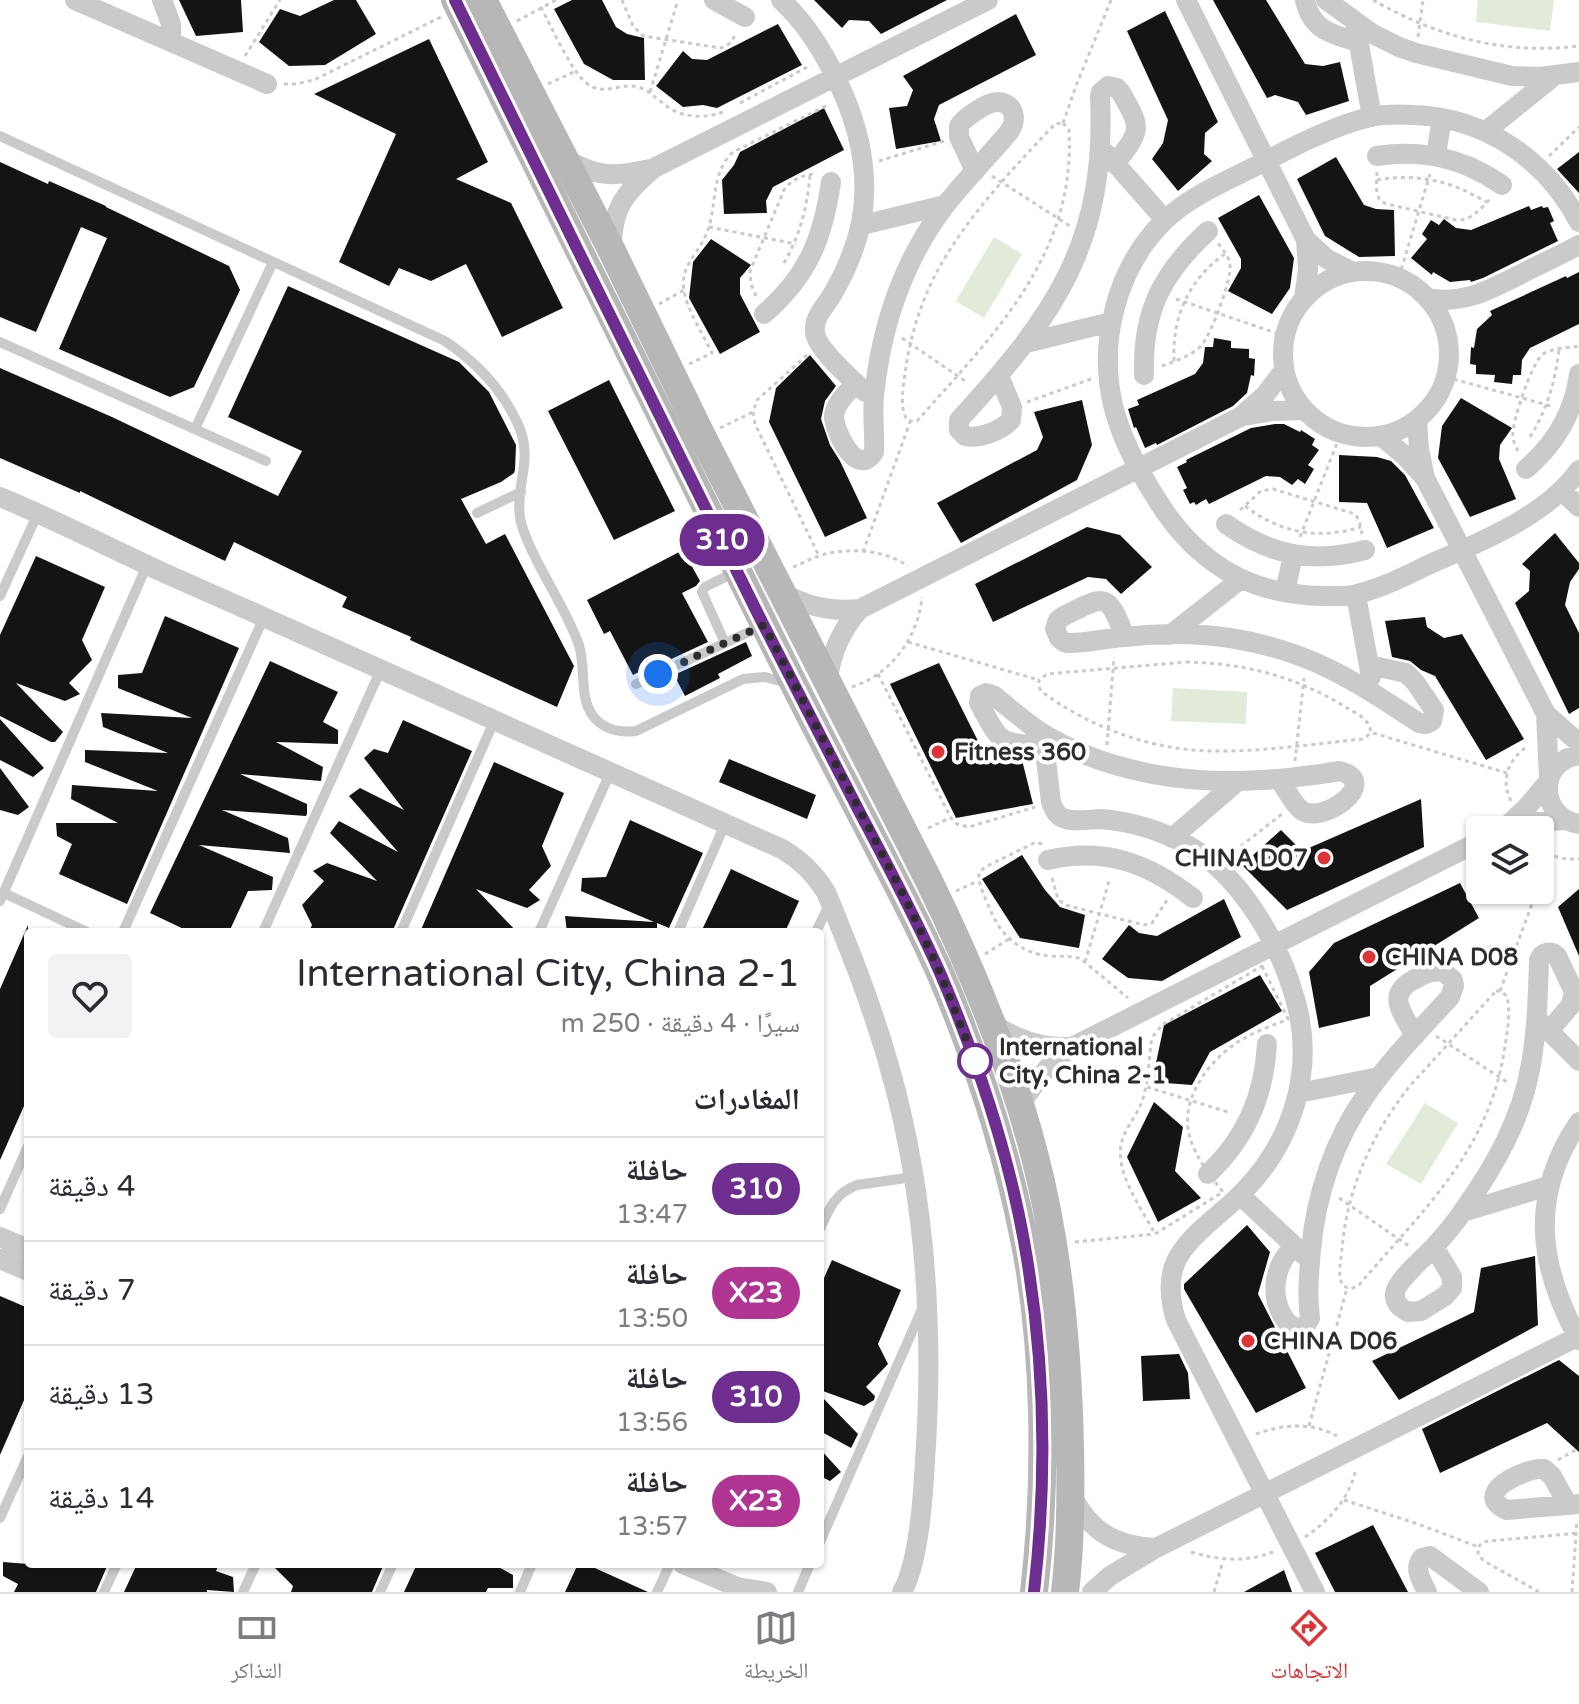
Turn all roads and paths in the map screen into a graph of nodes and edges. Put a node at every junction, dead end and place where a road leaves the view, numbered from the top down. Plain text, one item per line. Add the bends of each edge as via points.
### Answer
1 (75, 0) edge
2 (162, 0) edge
3 (280, 0) edge
4 (556, 0) edge
5 (622, 0) edge
6 (678, 0) edge
7 (714, 0) edge
8 (781, 0) edge
9 (988, 0) edge
10 (1111, 0) edge
11 (1186, 0) edge
12 (1305, 0) edge
13 (1326, 0) edge
14 (1373, 0) edge
15 (1423, 0) edge
16 (465, 3) edge
17 (541, 7) junction
18 (745, 17) joint
19 (1420, 23) junction
20 (499, 31) junction
21 (1357, 32) junction
22 (667, 39) junction
23 (171, 42) junction
24 (1579, 46) edge
25 (1416, 53) junction
26 (826, 57) junction
27 (237, 70) junction
28 (576, 71) junction
29 (1579, 72) edge
30 (1554, 76) junction
31 (836, 77) junction
32 (267, 84) joint
33 (650, 92) junction
34 (531, 93) junction
35 (846, 96) junction
36 (1372, 117) junction
37 (1442, 118) junction
38 (1063, 123) junction
39 (1579, 127) edge
40 (1486, 131) junction
41 (0, 136) edge
42 (959, 137) junction
43 (1101, 147) junction
44 (1436, 155) junction
45 (1377, 156) joint
46 (563, 157) junction
47 (1266, 160) junction
48 (1115, 164) junction
49 (863, 165) junction
50 (1538, 167) junction
51 (654, 168) junction
52 (977, 169) junction
53 (810, 175) junction
54 (1429, 178) junction
55 (1377, 180) junction
56 (831, 182) joint
57 (1002, 182) junction
58 (1502, 185) joint
59 (1486, 202) junction
60 (945, 205) junction
61 (1419, 211) junction
62 (1058, 219) junction
63 (1165, 220) junction
64 (1579, 222) edge
65 (862, 225) junction
66 (709, 227) junction
67 (1208, 231) joint
68 (1085, 236) junction
69 (763, 238) junction
70 (1306, 240) junction
71 (794, 244) junction
72 (1579, 245) edge
73 (612, 251) junction
74 (814, 251) junction
75 (1226, 253) junction
76 (273, 262) junction
77 (782, 265) dead end
78 (845, 269) junction
79 (1353, 272) junction
80 (1399, 277) junction
81 (1125, 279) junction
82 (762, 291) dead end
83 (1157, 292) junction
84 (1481, 294) junction
85 (1304, 298) junction
86 (1427, 298) junction
87 (1184, 301) junction
88 (1218, 313) junction
89 (764, 314) dead end
90 (1111, 322) junction
91 (885, 327) junction
92 (1285, 336) junction
93 (1449, 340) junction
94 (0, 342) edge
95 (1026, 343) junction
96 (910, 344) junction
97 (819, 345) junction
98 (1579, 346) edge
99 (1559, 350) junction
100 (1174, 361) junction
101 (1284, 370) junction
102 (1109, 372) junction
103 (671, 373) junction
104 (1579, 374) edge
105 (1144, 375) joint
106 (957, 376) junction
107 (999, 376) junction
108 (1446, 377) junction
109 (641, 378) junction
110 (856, 383) junction
111 (983, 394) junction
112 (1522, 398) junction
113 (874, 401) junction
114 (1547, 405) junction
115 (1012, 407) junction
116 (1305, 410) junction
117 (753, 412) junction
118 (1240, 417) junction
119 (1572, 417) edge
120 (1417, 420) junction
121 (910, 422) junction
122 (195, 429) junction
123 (1341, 433) junction
124 (701, 434) junction
125 (1381, 436) junction
126 (266, 461) dead end
127 (1522, 461) junction
128 (1139, 468) junction
129 (1579, 470) edge
130 (1425, 478) junction
131 (1562, 491) junction
132 (521, 492) junction
133 (0, 497) edge
134 (1314, 501) junction
135 (1245, 506) junction
136 (1579, 507) edge
137 (38, 513) junction
138 (477, 513) dead end
139 (1226, 524) joint
140 (1361, 527) junction
141 (1302, 533) junction
142 (1365, 550) joint
143 (1462, 550) junction
144 (863, 552) dead end
145 (1293, 555) junction
146 (819, 556) dead end
147 (147, 565) junction
148 (737, 571) junction
149 (1241, 579) junction
150 (1285, 592) junction
151 (783, 593) junction
152 (1356, 595) junction
153 (0, 596) edge
154 (860, 609) junction
155 (264, 617) junction
156 (764, 625) junction
157 (1170, 635) junction
158 (1120, 637) joint
159 (908, 642) dead end
160 (725, 643) junction
161 (1309, 658) junction
162 (1369, 665) junction
163 (1114, 668) junction
164 (381, 669) junction
165 (878, 674) dead end
166 (828, 680) junction
167 (1039, 680) junction
168 (636, 684) dead end
169 (1302, 684) junction
170 (796, 688) junction
171 (1373, 692) junction
172 (1546, 714) junction
173 (495, 719) junction
174 (1108, 729) junction
175 (1371, 733) junction
176 (1548, 739) junction
177 (1579, 743) edge
178 (1295, 746) junction
179 (1579, 755) edge
180 (1105, 761) junction
181 (610, 773) junction
182 (1507, 773) junction
183 (1287, 778) junction
184 (1548, 780) junction
185 (1238, 781) junction
186 (1051, 802) junction
187 (1296, 804) junction
188 (1522, 812) junction
189 (1518, 816) edge
190 (951, 818) junction
191 (1125, 822) junction
192 (1554, 823) edge
193 (725, 824) junction
194 (1575, 824) edge
195 (907, 838) junction
196 (1172, 838) junction
197 (1466, 848) edge
198 (1554, 856) edge
199 (1116, 858) junction
200 (1579, 859) edge
201 (1048, 860) junction
202 (1216, 866) junction
203 (1176, 885) junction
204 (2, 897) edge
205 (1193, 898) dead end
206 (830, 902) junction
207 (1532, 904) edge
208 (1099, 913) junction
209 (77, 928) edge
210 (125, 928) edge
211 (265, 928) edge
212 (403, 928) edge
213 (541, 928) edge
214 (680, 928) edge
215 (818, 928) edge
216 (1009, 938) junction
217 (1273, 945) junction
218 (1085, 962) junction
219 (968, 964) junction
220 (1500, 991) junction
221 (1144, 1010) junction
222 (992, 1023) junction
223 (1419, 1031) joint
224 (1267, 1044) dead end
225 (1447, 1044) junction
226 (1072, 1047) junction
227 (1579, 1061) edge
228 (1379, 1077) junction
229 (1500, 1077) junction
230 (1145, 1087) junction
231 (1525, 1092) junction
232 (1299, 1093) junction
233 (1190, 1100) junction
234 (1020, 1106) junction
235 (1250, 1119) junction
236 (1579, 1122) edge
237 (1284, 1134) junction
238 (1572, 1150) edge
239 (24, 1155) edge
240 (1208, 1174) junction
241 (913, 1177) junction
242 (1548, 1186) junction
243 (1323, 1187) junction
244 (1240, 1195) junction
245 (1350, 1205) junction
246 (0, 1209) edge
247 (1463, 1212) junction
248 (824, 1220) edge
249 (1155, 1234) junction
250 (0, 1237) edge
251 (1398, 1238) junction
252 (1052, 1245) junction
253 (1294, 1246) junction
254 (24, 1247) edge
255 (1429, 1252) joint
256 (0, 1259) edge
257 (1310, 1261) junction
258 (24, 1269) edge
259 (1031, 1282) junction
260 (1347, 1288) junction
261 (928, 1295) junction
262 (1578, 1338) edge
263 (1066, 1362) junction
264 (1309, 1426) dead end
265 (24, 1465) edge
266 (1070, 1491) junction
267 (1265, 1493) junction
268 (1344, 1500) dead end
269 (1575, 1504) edge
270 (0, 1518) edge
271 (824, 1533) edge
272 (1578, 1533) edge
273 (1478, 1547) junction
274 (1156, 1548) junction
275 (1224, 1559) dead end
276 (115, 1568) edge
277 (254, 1568) edge
278 (391, 1568) edge
279 (530, 1568) edge
280 (668, 1568) edge
281 (692, 1568) edge
282 (808, 1568) edge
283 (740, 1589) edge
284 (104, 1592) edge
285 (243, 1592) edge
286 (380, 1592) edge
287 (520, 1592) edge
288 (657, 1592) edge
289 (767, 1592) edge
290 (798, 1592) edge
291 (902, 1592) edge
292 (1034, 1592) edge
293 (1065, 1592) edge
294 (1092, 1592) edge
295 (1214, 1592) edge
296 (1315, 1592) edge
297 (1427, 1592) edge
298 (1479, 1592) edge
299 (1539, 1592) edge
300 (1572, 1592) edge

1 - 23 street
2 - 23 street
3 - 27 path
4 - 17 path
5 - 22 path via 639,34
6 - 22 path
7 - 18 street
8 - 26 street
9 - 31 street
10 - 38 path
11 - 47 street
12 - 21 street via 1324,31
13 - 21 street
14 - 19 path
15 - 19 path
16 - 20 street
16 - 32 path via 314,80
16 - 109 street
17 - 20 path
17 - 28 path
18 - 22 path via 732,41 721,48
19 - 24 path via 1501,46
19 - 25 path
20 - 34 street
21 - 25 street
21 - 36 street
22 - 33 path
23 - 27 street
25 - 30 street via 1512,76
26 - 31 street
26 - 33 path via 709,116 670,109
27 - 32 street
28 - 33 path via 598,89 630,86
28 - 34 path
29 - 30 street
30 - 40 street
31 - 35 street
31 - 51 street
34 - 46 street
35 - 49 street
35 - 66 path via 727,157 714,191
36 - 37 street
36 - 47 street
37 - 40 street
37 - 44 street
38 - 57 path via 1055,124
38 - 62 path via 1069,130 1069,167
39 - 50 path
40 - 50 street
41 - 76 lane
42 - 49 path
42 - 52 street
42 - 52 street via 961,122 992,102 1011,109 1013,128
43 - 48 street
43 - 48 street via 1100,96 1113,86 1135,116 1137,128
43 - 68 street
44 - 45 street
44 - 54 path
44 - 58 street via 1471,166
45 - 55 path
46 - 51 street via 607,174
46 - 73 street
47 - 63 street
47 - 70 street
48 - 63 street
49 - 65 street
50 - 64 street
51 - 73 street via 621,203
52 - 57 path
52 - 60 street
53 - 56 path via 833,171
53 - 69 path via 799,176 784,190
53 - 71 path
54 - 55 path
54 - 59 path
54 - 61 path
55 - 61 path via 1380,201
56 - 74 street
57 - 62 path
57 - 96 path via 948,252 921,306
58 - 59 path
59 - 61 path via 1466,220
60 - 65 street
60 - 91 street via 906,271
61 - 80 path
62 - 68 path
62 - 106 path via 1020,300
63 - 81 street
65 - 78 street
66 - 69 path
66 - 103 path via 686,267 683,284 712,353
67 - 75 path
67 - 83 street via 1179,259
68 - 95 street via 1057,297
69 - 71 path
69 - 82 path via 750,271 757,297
70 - 79 street
70 - 85 street
71 - 74 path
71 - 77 path
72 - 84 street
73 - 103 street
74 - 78 street
74 - 89 street via 787,292
75 - 87 path via 1197,279
75 - 88 path via 1230,271
76 - 122 lane
76 - 132 lane via 445,341 475,363 500,392 522,435 526,465
78 - 97 street via 817,317
79 - 80 street
79 - 85 street via 1327,281
80 - 86 street
81 - 83 street
81 - 90 street
83 - 87 path
83 - 105 street via 1145,341
84 - 86 street
84 - 93 street
85 - 92 street
86 - 93 street
87 - 88 path
87 - 100 path via 1175,330
88 - 92 path
88 - 100 path via 1200,347
90 - 95 street
90 - 102 street
91 - 96 path
91 - 113 street
92 - 101 street
93 - 108 street
94 - 122 lane
95 - 107 street
96 - 106 path
96 - 121 path via 903,397
97 - 110 street
97 - 117 path via 757,400
98 - 99 path
99 - 112 path via 1538,359
99 - 114 path
100 - 105 path
101 - 116 street
101 - 118 street
102 - 115 path
102 - 128 street via 1113,406
103 - 124 street
104 - 119 street
106 - 111 path
106 - 121 path via 917,421
107 - 111 street
107 - 115 street
108 - 112 path
108 - 120 street via 1440,394
109 - 124 street via 644,369 658,371
109 - 148 street
110 - 113 street
110 - 113 street via 834,416 858,460 874,452
111 - 115 street via 959,420 965,436 1005,426
112 - 114 path
112 - 127 path via 1513,432
114 - 119 path
114 - 127 path
116 - 118 street
116 - 123 street
117 - 124 path
117 - 146 path
118 - 128 street
119 - 127 street via 1549,446
120 - 125 street
120 - 130 street
121 - 144 path
122 - 126 lane
123 - 125 street
123 - 134 path
124 - 151 street
125 - 130 street
128 - 149 street via 1189,543
128 - 154 street
129 - 131 street
130 - 143 street
131 - 136 street
131 - 143 street via 1533,513
132 - 138 lane
132 - 170 lane via 523,531 575,635 585,703 600,724 636,731 754,677
133 - 137 street
134 - 135 path via 1269,489
134 - 140 path via 1355,514
134 - 141 path
135 - 139 path
135 - 141 path via 1277,526
137 - 147 street
137 - 153 lane
139 - 145 street via 1257,543
140 - 141 path
140 - 142 path
141 - 145 path
142 - 145 street via 1337,556
143 - 152 street
143 - 172 street
145 - 150 street
147 - 155 street
147 - 204 lane
148 - 156 street
148 - 160 lane via 702,592
149 - 150 street
149 - 157 street
150 - 152 street
151 - 154 street via 820,608
151 - 166 street
152 - 162 street
154 - 166 street via 837,642
155 - 164 street
155 - 210 lane
156 - 160 lane
156 - 170 street
157 - 158 street
157 - 161 street via 1254,642
158 - 163 path
159 - 167 path
160 - 168 lane
161 - 169 path
161 - 171 street
162 - 171 street
162 - 171 street via 1411,677 1434,717 1419,723
163 - 167 path via 1047,674
163 - 169 path via 1224,664
163 - 174 path
164 - 173 street
164 - 211 lane
165 - 190 path
166 - 195 street
167 - 174 path via 1041,691 1053,700
169 - 175 path via 1363,718
169 - 178 path
170 - 259 street via 910,908 957,1014 997,1128
172 - 176 street
172 - 177 street
173 - 181 street
173 - 212 lane
174 - 178 path via 1190,750
174 - 180 path
175 - 178 path via 1363,739
175 - 182 path
176 - 182 path via 1522,749
176 - 184 street
178 - 183 path
179 - 184 street via 1563,759
180 - 185 street via 1157,775
180 - 186 street via 1044,740
181 - 193 street
181 - 213 lane
182 - 188 path via 1507,795
183 - 185 street
183 - 187 street
183 - 187 street via 1340,771 1355,783 1350,797 1318,814
184 - 188 street
184 - 194 street via 1547,793 1556,813
185 - 196 street
186 - 190 path via 969,827
186 - 191 street via 1064,819
187 - 202 path
188 - 189 street
190 - 195 path
191 - 196 street
191 - 199 street
192 - 194 street
193 - 206 street via 795,857
193 - 214 lane
195 - 219 street
196 - 202 street
197 - 217 street
198 - 200 path
199 - 201 street via 1076,855
199 - 203 street
199 - 208 path
201 - 208 path via 1061,902
201 - 216 path via 1043,845 1036,842 979,873 995,921
202 - 217 street via 1252,908
203 - 205 street
203 - 208 path via 1148,925
204 - 209 lane
206 - 215 lane
206 - 241 street via 878,1029
207 - 220 path
208 - 218 path
216 - 218 path via 1034,953
216 - 219 path
217 - 221 street
217 - 232 street via 1291,985 1301,1027
218 - 221 path
219 - 222 street
220 - 225 path
220 - 229 path via 1507,996 1509,1013
221 - 226 street
222 - 226 street via 1030,1043
222 - 234 street
223 - 225 path
223 - 228 street
224 - 235 street
225 - 229 path
225 - 245 path via 1384,1122 1359,1172
226 - 234 street via 1041,1074
227 - 231 street via 1543,1025
228 - 232 street
228 - 243 street via 1340,1141
229 - 231 path
229 - 251 path via 1461,1163
230 - 233 path
230 - 233 path via 1151,1043 1162,1025 1262,966 1288,1019 1227,1049 1207,1069
230 - 249 path via 1125,1129 1121,1162
231 - 247 street via 1504,1145
232 - 237 street
233 - 235 path
233 - 240 path via 1190,1138
234 - 252 street
235 - 237 street
235 - 240 street
236 - 238 street
237 - 244 street
238 - 242 street via 1558,1159
239 - 246 lane
240 - 249 path via 1223,1192
241 - 248 lane via 849,1188 831,1204
241 - 261 street
242 - 247 street
242 - 262 street via 1546,1251 1556,1291
243 - 245 path
243 - 257 street
244 - 253 street
244 - 267 street via 1182,1251 1172,1273 1170,1297 1176,1320
245 - 251 path
245 - 260 path via 1340,1274
247 - 255 street
249 - 252 path
250 - 254 street
251 - 255 path
251 - 260 path via 1356,1288
252 - 263 street
253 - 257 street
253 - 257 street via 1280,1263 1275,1295 1282,1315 1297,1328 1310,1318
256 - 258 street
259 - 263 street via 1042,1301 1050,1359 1059,1365
259 - 292 street via 1041,1466
260 - 264 path
261 - 271 lane
261 - 291 street via 923,1484 912,1567
262 - 267 street
263 - 266 street
265 - 270 lane
266 - 274 street via 1103,1534
266 - 293 street
267 - 274 street
267 - 296 street
268 - 273 path
269 - 272 path
272 - 273 path via 1490,1541
272 - 300 path
273 - 299 path via 1484,1561
274 - 294 street
275 - 295 path
276 - 284 lane
277 - 285 lane
278 - 286 lane
279 - 287 lane
280 - 288 lane
281 - 283 street
282 - 290 lane
283 - 289 street
297 - 298 street via 1417,1565 1430,1556

